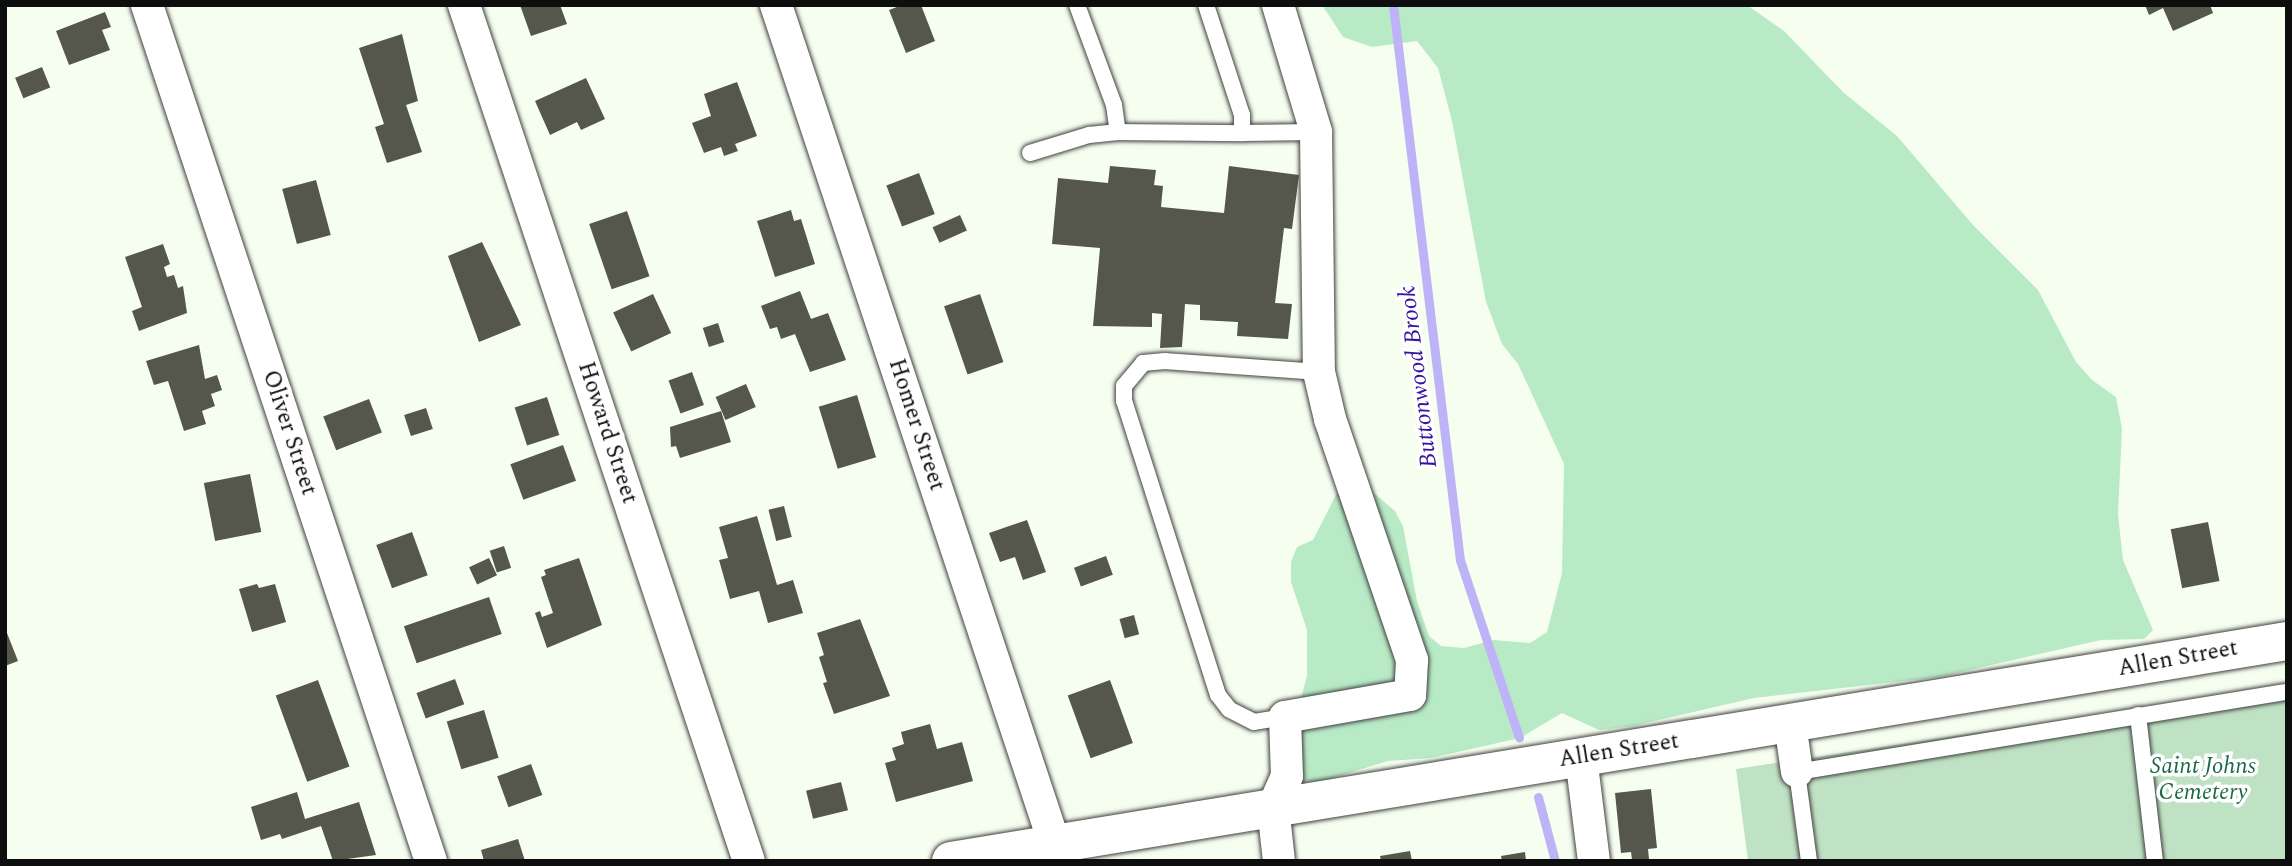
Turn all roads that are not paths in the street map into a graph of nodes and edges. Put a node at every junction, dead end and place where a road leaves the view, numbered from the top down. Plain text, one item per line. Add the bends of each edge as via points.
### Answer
1 (147, 5) edge
2 (464, 5) edge
3 (776, 5) edge
4 (1077, 5) edge
5 (1206, 5) edge
6 (1278, 5) edge
7 (1118, 132) junction
8 (1316, 132) junction
9 (1242, 133) junction
10 (1030, 153) dead end
11 (1319, 372) junction
12 (2287, 641) edge
13 (2287, 692) edge
14 (2138, 715) junction
15 (1285, 717) junction
16 (1790, 723) junction
17 (1581, 757) junction
18 (1797, 772) junction
19 (1273, 807) junction
20 (1055, 845) junction
21 (971, 859) edge
22 (431, 861) edge
23 (749, 861) edge
24 (1279, 861) edge
25 (1594, 861) edge
26 (1809, 861) edge
27 (2155, 861) edge

1 - 22 street, Oliver Street
2 - 23 street, Howard Street
3 - 20 street, Homer Street
4 - 7 lane via 1114,105
5 - 9 lane via 1242,115
6 - 8 street
7 - 9 lane
7 - 10 lane via 1089,135
8 - 9 lane
8 - 11 street
11 - 15 street via 1330,419 1412,660 1410,695
11 - 15 lane via 1165,361 1143,363 1124,386 1124,401 1218,695 1228,709 1254,722
12 - 16 street, Allen Street
13 - 14 lane
14 - 18 lane
14 - 27 lane
15 - 19 street via 1287,776
16 - 17 street, Allen Street
16 - 18 street
17 - 19 street, Allen Street
17 - 25 street
18 - 26 lane
19 - 20 street, Allen Street
19 - 24 street
20 - 21 street, Allen Street

